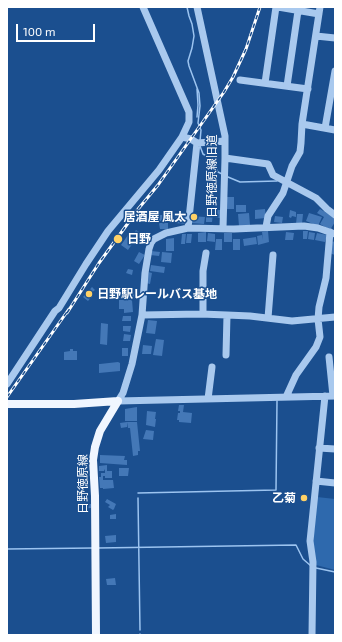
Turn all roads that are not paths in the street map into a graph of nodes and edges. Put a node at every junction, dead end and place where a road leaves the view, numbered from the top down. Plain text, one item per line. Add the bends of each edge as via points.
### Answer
1 (143, 7) edge
2 (197, 7) edge
3 (277, 7) edge
4 (298, 11) junction
5 (319, 11) edge
6 (316, 36) junction
7 (335, 38) edge
8 (335, 71) edge
9 (240, 80) dead end
10 (265, 83) junction
11 (287, 86) junction
12 (308, 89) junction
13 (302, 124) junction
14 (325, 128) junction
15 (335, 130) edge
16 (182, 137) junction
17 (225, 140) junction
18 (197, 143) junction
19 (225, 158) junction
20 (287, 182) junction
21 (335, 215) edge
22 (266, 227) junction
23 (188, 228) junction
24 (223, 228) junction
25 (332, 233) edge
26 (206, 253) dead end
27 (273, 255) dead end
28 (203, 314) junction
29 (142, 315) junction
30 (227, 315) junction
31 (335, 317) edge
32 (268, 318) junction
33 (318, 319) junction
34 (226, 355) dead end
35 (329, 356) dead end
36 (212, 367) dead end
37 (7, 384) edge
38 (325, 396) junction
39 (334, 396) edge
40 (286, 397) junction
41 (208, 399) junction
42 (118, 401) junction
43 (7, 404) edge
44 (319, 448) junction
45 (335, 449) edge
46 (316, 481) junction
47 (335, 483) edge
48 (96, 635) edge
49 (312, 635) edge

1 - 16 street via 189,112 189,122
2 - 17 street, 日野徳原線旧道
3 - 4 street
3 - 10 street
4 - 5 street
4 - 11 street
5 - 6 street
6 - 7 street
6 - 12 street
8 - 14 street
9 - 10 street
10 - 11 street
11 - 12 street
12 - 13 street
13 - 14 street
13 - 20 street via 300,152
14 - 15 street
16 - 18 street
16 - 37 street via 159,170 108,231
17 - 18 street
17 - 19 street, 日野徳原線旧道
18 - 23 street
19 - 20 street via 268,164 273,175
19 - 24 street, 日野徳原線旧道
20 - 21 street via 316,198
20 - 22 street via 280,199 268,216
22 - 24 street
22 - 25 street via 304,226
23 - 24 street, 日野徳原線旧道
23 - 29 street, 日野徳原線旧道 via 166,233 151,243 143,285
25 - 33 street
26 - 28 street via 203,271
27 - 32 street
28 - 29 street
28 - 30 street
29 - 42 street, 日野徳原線旧道 via 132,364
30 - 32 street
30 - 34 street
31 - 33 street
32 - 33 street via 292,321
33 - 40 street via 320,337 316,347 296,375
35 - 39 street
36 - 41 street
38 - 39 street
38 - 40 street
38 - 44 street
40 - 41 street
41 - 42 street
42 - 43 main road
42 - 48 main road, 日野徳原線 via 100,431 93,460
44 - 45 street
44 - 46 street
46 - 47 street
46 - 49 street via 310,541 313,562

